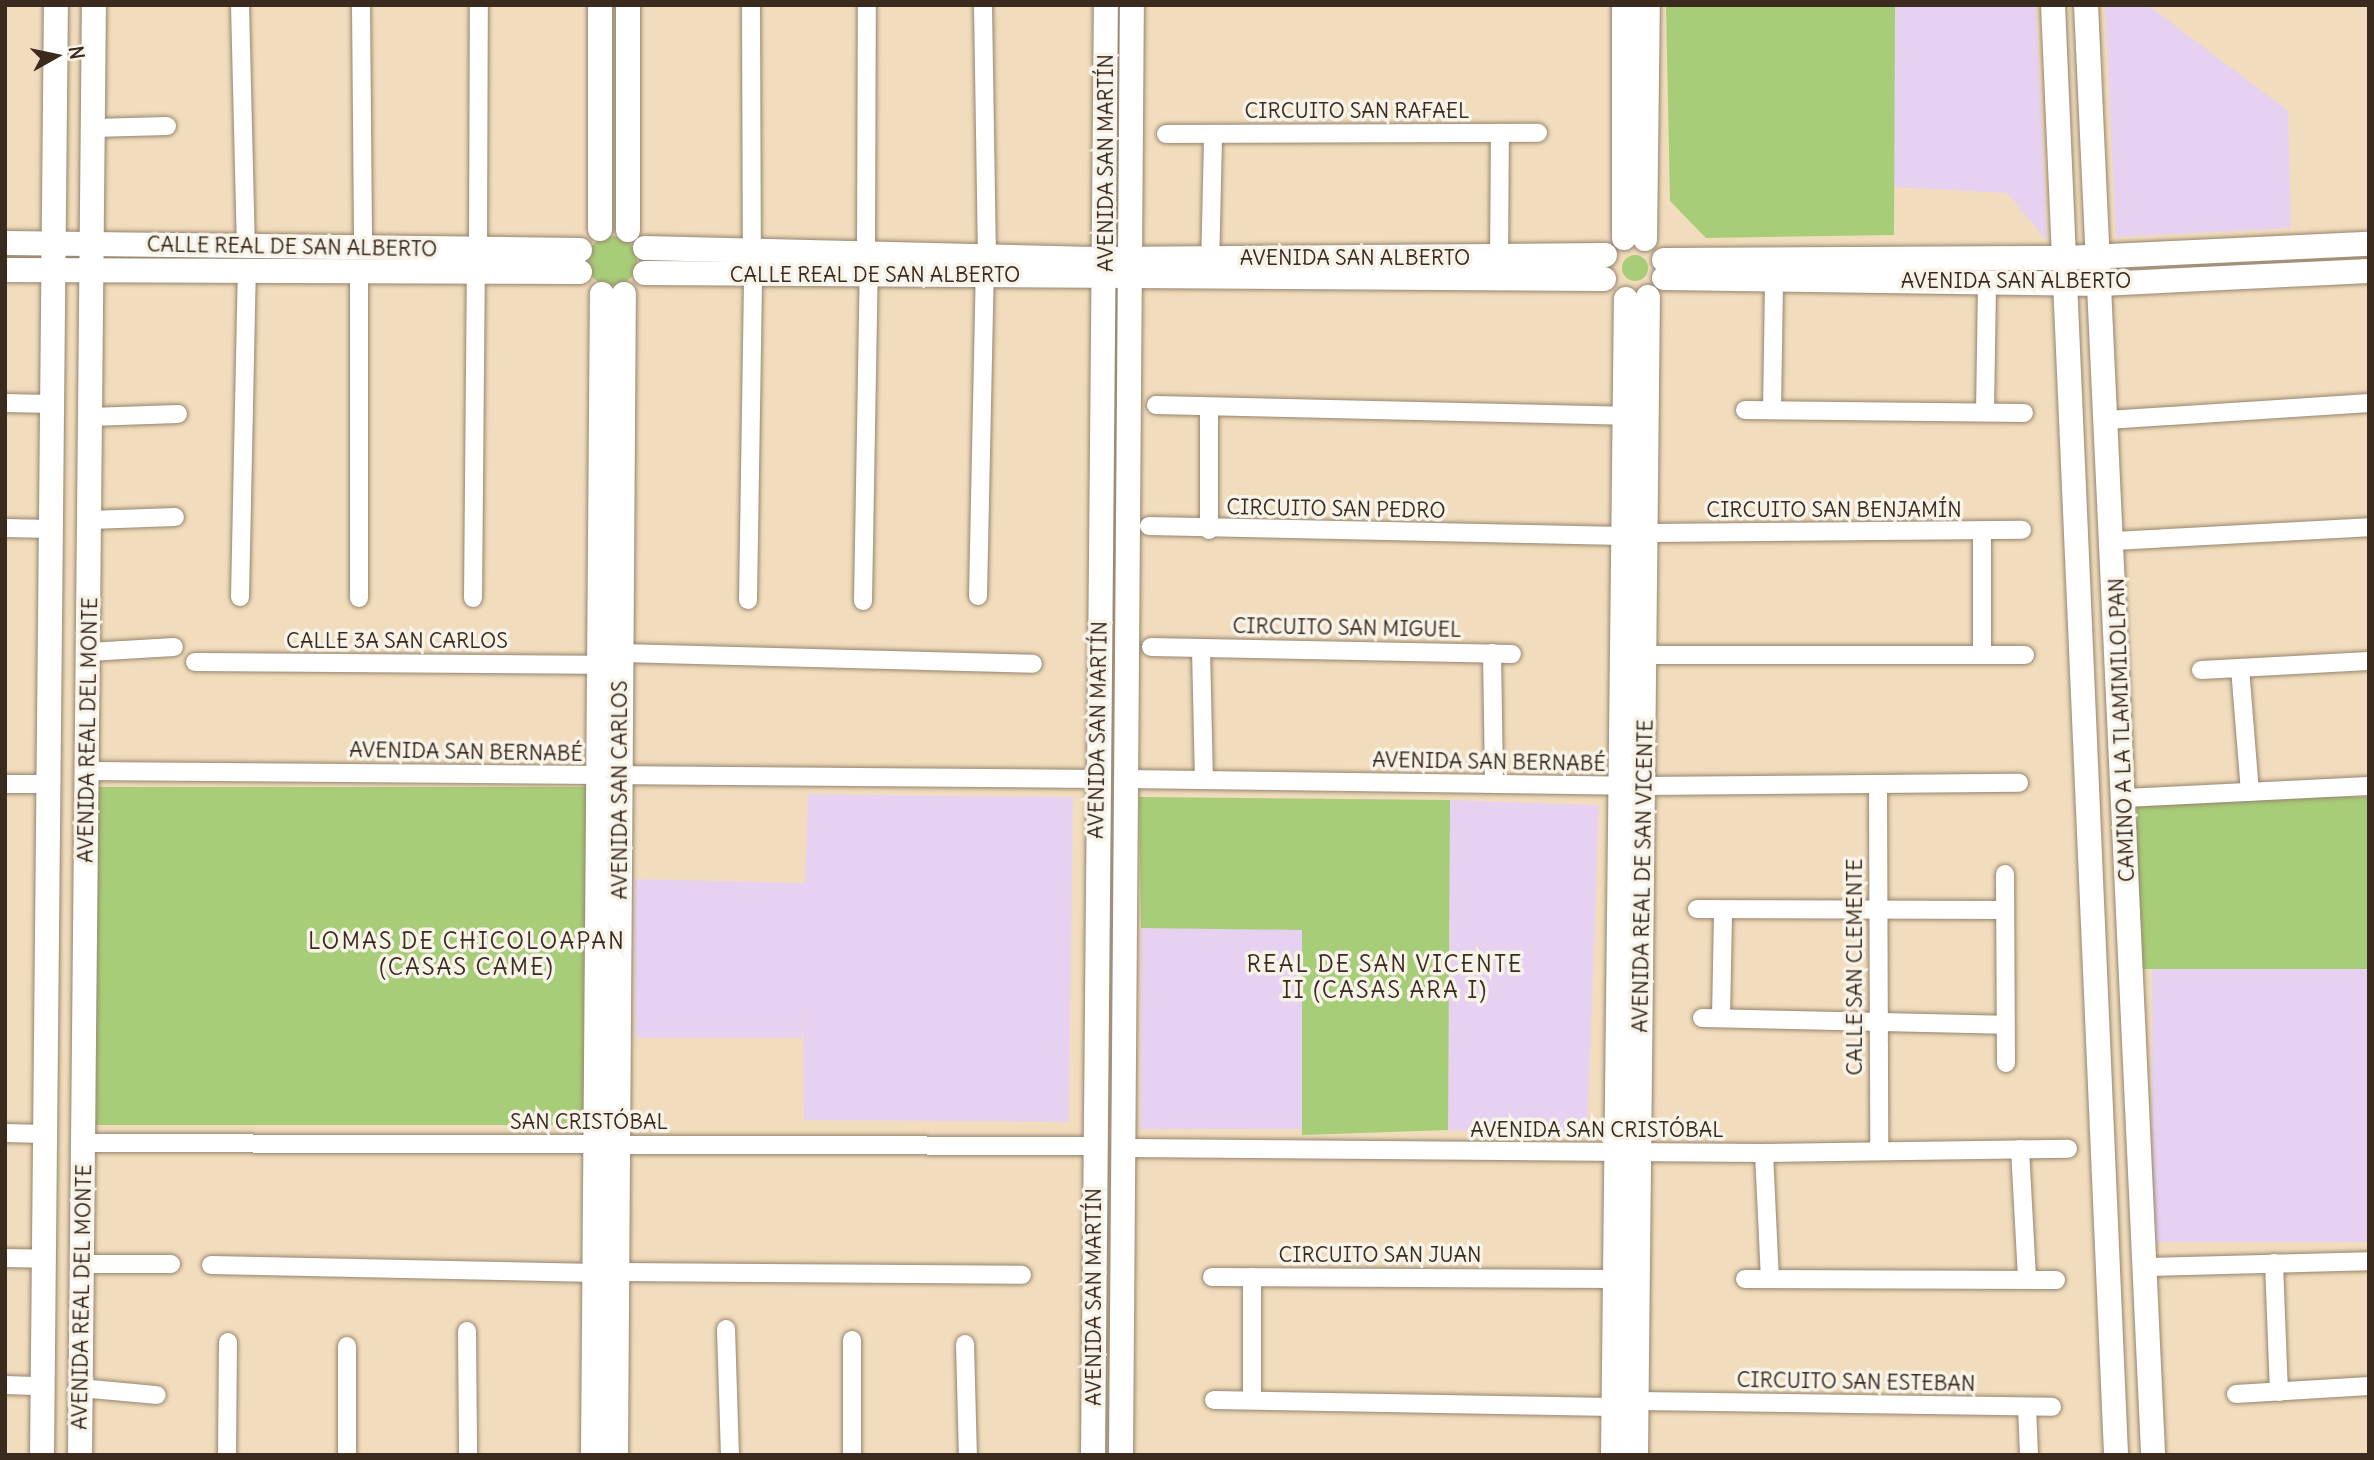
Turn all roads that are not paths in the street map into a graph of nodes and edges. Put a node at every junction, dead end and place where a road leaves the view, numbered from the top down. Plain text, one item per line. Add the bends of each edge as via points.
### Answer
1 (56, 5) edge
2 (94, 5) edge
3 (240, 5) edge
4 (361, 5) edge
5 (479, 5) edge
6 (600, 5) edge
7 (628, 5) edge
8 (751, 5) edge
9 (867, 5) edge
10 (983, 5) edge
11 (1106, 5) edge
12 (1132, 5) edge
13 (1624, 5) edge
14 (1648, 5) edge
15 (2053, 5) edge
16 (2086, 5) edge
17 (167, 126) dead end
18 (93, 128) junction
19 (1538, 133) dead end
20 (1166, 134) dead end
21 (1213, 134) junction
22 (1500, 134) junction
23 (600, 229) junction
24 (1635, 238) junction
25 (637, 239) junction
26 (5, 243) edge
27 (54, 243) junction
28 (92, 244) junction
29 (2369, 244) edge
30 (363, 248) junction
31 (2100, 257) junction
32 (2067, 258) junction
33 (247, 259) junction
34 (477, 261) junction
35 (580, 261) junction
36 (868, 262) junction
37 (752, 263) junction
38 (986, 265) junction
39 (1105, 267) junction
40 (1130, 267) junction
41 (1604, 267) junction
42 (1210, 268) junction
43 (1499, 268) junction
44 (5, 270) edge
45 (54, 270) junction
46 (91, 270) junction
47 (2369, 271) edge
48 (359, 273) junction
49 (645, 273) junction
50 (1774, 280) junction
51 (1987, 282) junction
52 (1650, 283) junction
53 (2068, 284) junction
54 (2101, 284) junction
55 (613, 294) junction
56 (5, 403) edge
57 (2369, 403) edge
58 (52, 404) junction
59 (1156, 405) dead end
60 (1209, 407) junction
61 (1745, 410) dead end
62 (1772, 410) junction
63 (1985, 412) junction
64 (2024, 413) dead end
65 (178, 414) dead end
66 (1625, 416) junction
67 (90, 417) junction
68 (2107, 420) junction
69 (175, 517) dead end
70 (90, 520) junction
71 (1149, 526) dead end
72 (2369, 527) edge
73 (5, 528) edge
74 (51, 528) junction
75 (1209, 530) junction
76 (2022, 530) dead end
77 (1982, 532) junction
78 (1634, 535) junction
79 (2114, 541) junction
80 (978, 596) dead end
81 (240, 597) dead end
82 (359, 598) dead end
83 (473, 598) dead end
84 (748, 600) dead end
85 (863, 601) dead end
86 (174, 647) dead end
87 (1151, 647) dead end
88 (1201, 649) junction
89 (89, 652) junction
90 (621, 653) junction
91 (1492, 653) junction
92 (1512, 654) dead end
93 (1982, 654) junction
94 (1645, 655) junction
95 (2025, 655) dead end
96 (2369, 661) edge
97 (195, 662) dead end
98 (1033, 664) dead end
99 (599, 665) junction
100 (2240, 667) junction
101 (2201, 670) dead end
102 (87, 771) junction
103 (610, 776) junction
104 (1097, 779) junction
105 (1127, 779) junction
106 (1204, 780) junction
107 (5, 783) edge
108 (2019, 783) dead end
109 (49, 784) junction
110 (1494, 784) junction
111 (1878, 784) junction
112 (1632, 786) junction
113 (2369, 786) edge
114 (2250, 792) junction
115 (2124, 798) junction
116 (2005, 874) dead end
117 (1878, 907) junction
118 (1697, 909) dead end
119 (1723, 910) junction
120 (2004, 910) junction
121 (1702, 1018) dead end
122 (1721, 1018) junction
123 (1878, 1024) junction
124 (2005, 1025) junction
125 (2006, 1062) dead end
126 (5, 1133) edge
127 (45, 1134) junction
128 (83, 1143) junction
129 (607, 1145) junction
130 (1095, 1146) junction
131 (1126, 1148) junction
132 (2020, 1149) junction
133 (2068, 1149) dead end
134 (1878, 1150) junction
135 (1628, 1151) junction
136 (1764, 1153) junction
137 (5, 1258) edge
138 (44, 1259) junction
139 (2369, 1261) edge
140 (2274, 1263) junction
141 (82, 1264) junction
142 (171, 1264) dead end
143 (211, 1265) dead end
144 (2147, 1267) junction
145 (606, 1273) junction
146 (1021, 1275) dead end
147 (1212, 1277) dead end
148 (1252, 1277) junction
149 (1770, 1278) junction
150 (1614, 1279) junction
151 (1745, 1279) dead end
152 (2027, 1279) junction
153 (2056, 1280) dead end
154 (726, 1329) dead end
155 (467, 1331) dead end
156 (852, 1340) dead end
157 (228, 1342) dead end
158 (965, 1344) dead end
159 (347, 1346) dead end
160 (5, 1385) edge
161 (42, 1386) junction
162 (2369, 1386) edge
163 (80, 1388) junction
164 (2280, 1392) junction
165 (2236, 1394) dead end
166 (157, 1395) dead end
167 (1214, 1400) dead end
168 (1252, 1400) junction
169 (1625, 1404) junction
170 (2027, 1407) junction
171 (2052, 1407) dead end
172 (42, 1455) edge
173 (80, 1455) edge
174 (227, 1455) edge
175 (347, 1455) edge
176 (468, 1455) edge
177 (593, 1455) edge
178 (616, 1455) edge
179 (730, 1455) edge
180 (852, 1455) edge
181 (968, 1455) edge
182 (1093, 1455) edge
183 (1121, 1455) edge
184 (1613, 1455) edge
185 (1636, 1455) edge
186 (2029, 1455) edge
187 (2116, 1455) edge
188 (2153, 1455) edge

1 - 27 street, AVENIDA REAL DEL MONTE
2 - 18 street, AVENIDA REAL DEL MONTE
3 - 33 street
4 - 30 street
5 - 34 street
6 - 23 street
7 - 25 street
8 - 37 street
9 - 36 street
10 - 38 street
11 - 39 street, AVENIDA SAN MARTÍN
12 - 40 street, AVENIDA SAN MARTÍN
13 - 24 street
14 - 24 street
15 - 32 street, CAMINO A LA TLAMIMILOLPAN
16 - 31 street, CAMINO A LA TLAMIMILOLPAN
17 - 18 street
18 - 28 street, AVENIDA REAL DEL MONTE
19 - 22 street, CIRCUITO SAN RAFAEL
20 - 21 street, CIRCUITO SAN RAFAEL
21 - 22 street, CIRCUITO SAN RAFAEL
21 - 42 street
22 - 43 street
23 - 25 street, CALLE REAL DE SAN ALBERTO
23 - 35 street
24 - 41 street
24 - 52 street
25 - 37 street, CALLE REAL DE SAN ALBERTO
25 - 49 street
26 - 27 street, CALLE REAL DE SAN ALBERTO
27 - 28 street, CALLE REAL DE SAN ALBERTO
27 - 45 street, AVENIDA REAL DEL MONTE
28 - 33 street, CALLE REAL DE SAN ALBERTO
28 - 46 street, AVENIDA REAL DEL MONTE
29 - 31 street, AVENIDA SAN ALBERTO
30 - 33 street, CALLE REAL DE SAN ALBERTO
30 - 34 street, CALLE REAL DE SAN ALBERTO
31 - 32 street, AVENIDA SAN ALBERTO
31 - 54 street, CAMINO A LA TLAMIMILOLPAN
32 - 52 street, AVENIDA SAN ALBERTO
32 - 53 street, CAMINO A LA TLAMIMILOLPAN
33 - 46 street, CALLE REAL DE SAN ALBERTO
33 - 48 street, CALLE REAL DE SAN ALBERTO
33 - 81 street
34 - 35 street, CALLE REAL DE SAN ALBERTO
34 - 48 street, CALLE REAL DE SAN ALBERTO
34 - 83 street
35 - 55 street
36 - 37 street, CALLE REAL DE SAN ALBERTO
36 - 38 street, CALLE REAL DE SAN ALBERTO
36 - 85 street
37 - 49 street, CALLE REAL DE SAN ALBERTO
37 - 84 street
38 - 39 street, CALLE REAL DE SAN ALBERTO
38 - 80 street
39 - 40 street, AVENIDA SAN ALBERTO
39 - 104 street, AVENIDA SAN MARTÍN
40 - 42 street, AVENIDA SAN ALBERTO
40 - 105 street, AVENIDA SAN MARTÍN
41 - 43 street, AVENIDA SAN ALBERTO
41 - 52 street via 1612,292
42 - 43 street, AVENIDA SAN ALBERTO
44 - 45 street, CALLE REAL DE SAN ALBERTO
45 - 46 street, CALLE REAL DE SAN ALBERTO
45 - 58 street, AVENIDA REAL DEL MONTE
46 - 67 street, AVENIDA REAL DEL MONTE
47 - 54 street, AVENIDA SAN ALBERTO
48 - 82 street
49 - 55 street
50 - 51 street, AVENIDA SAN ALBERTO
50 - 52 street, AVENIDA SAN ALBERTO
50 - 62 street
51 - 53 street, AVENIDA SAN ALBERTO
51 - 63 street
52 - 66 street, AVENIDA REAL DE SAN VICENTE
52 - 78 street, AVENIDA REAL DE SAN VICENTE
53 - 54 street, AVENIDA SAN ALBERTO
53 - 187 street, CAMINO A LA TLAMIMILOLPAN
54 - 68 street, CAMINO A LA TLAMIMILOLPAN
55 - 90 street, AVENIDA SAN CARLOS
55 - 99 street, AVENIDA SAN CARLOS
56 - 58 street
57 - 68 street
58 - 74 street, AVENIDA REAL DEL MONTE
59 - 60 street
60 - 66 street
60 - 75 street, CIRCUITO SAN PEDRO
61 - 62 street
62 - 63 street
63 - 64 street
65 - 67 street
66 - 78 street, AVENIDA REAL DE SAN VICENTE
67 - 70 street, AVENIDA REAL DEL MONTE
68 - 79 street, CAMINO A LA TLAMIMILOLPAN
69 - 70 street
70 - 89 street, AVENIDA REAL DEL MONTE
71 - 75 street
72 - 79 street
73 - 74 street
74 - 109 street, AVENIDA REAL DEL MONTE
75 - 78 street, CIRCUITO SAN PEDRO
76 - 77 street
77 - 78 street, CIRCUITO SAN BENJAMÍN
77 - 93 street, CIRCUITO SAN BENJAMÍN
78 - 94 street, AVENIDA REAL DE SAN VICENTE
78 - 112 street, AVENIDA REAL DE SAN VICENTE
79 - 115 street, CAMINO A LA TLAMIMILOLPAN
86 - 89 street
87 - 88 street, CIRCUITO SAN MIGUEL
88 - 91 street, CIRCUITO SAN MIGUEL
88 - 106 street
89 - 102 street, AVENIDA REAL DEL MONTE
90 - 98 street
90 - 103 street, AVENIDA SAN CARLOS
91 - 92 street, CIRCUITO SAN MIGUEL
91 - 110 street
93 - 94 street
93 - 95 street
94 - 112 street, AVENIDA REAL DE SAN VICENTE
96 - 100 street
97 - 99 street, CALLE 3A SAN CARLOS
99 - 103 street, AVENIDA SAN CARLOS
100 - 101 street
100 - 114 street
102 - 103 street, AVENIDA SAN BERNABÉ
102 - 128 street, AVENIDA REAL DEL MONTE
103 - 104 street, AVENIDA SAN BERNABÉ
103 - 129 street, AVENIDA SAN CARLOS
104 - 130 street, AVENIDA SAN MARTÍN
105 - 106 street, AVENIDA SAN BERNABÉ
105 - 131 street, AVENIDA SAN MARTÍN
106 - 110 street, AVENIDA SAN BERNABÉ
107 - 109 street
108 - 111 street, AVENIDA SAN BERNABÉ
109 - 127 street, AVENIDA REAL DEL MONTE
110 - 112 street, AVENIDA SAN BERNABÉ
111 - 112 street, AVENIDA SAN BERNABÉ
111 - 117 street, CALLE SAN CLEMENTE
112 - 135 street, AVENIDA REAL DE SAN VICENTE
113 - 114 street
114 - 115 street
115 - 144 street, CAMINO A LA TLAMIMILOLPAN
116 - 120 street
117 - 119 street
117 - 120 street
117 - 123 street, CALLE SAN CLEMENTE
118 - 119 street
119 - 122 street
120 - 124 street
121 - 122 street
122 - 123 street
123 - 124 street
123 - 134 street, CALLE SAN CLEMENTE
124 - 125 street
126 - 127 street
127 - 138 street, AVENIDA REAL DEL MONTE
128 - 129 street, SAN CRISTÓBAL
128 - 141 street, AVENIDA REAL DEL MONTE
129 - 130 street, SAN CRISTÓBAL
129 - 145 street, AVENIDA SAN CARLOS
130 - 182 street, AVENIDA SAN MARTÍN
131 - 135 street, AVENIDA SAN CRISTÓBAL
131 - 183 street, AVENIDA SAN MARTÍN
132 - 133 street, AVENIDA SAN CRISTÓBAL
132 - 134 street, AVENIDA SAN CRISTÓBAL
132 - 152 street
134 - 136 street, AVENIDA SAN CRISTÓBAL
135 - 136 street, AVENIDA SAN CRISTÓBAL
135 - 150 street, AVENIDA REAL DE SAN VICENTE
135 - 169 street, AVENIDA REAL DE SAN VICENTE
136 - 149 street
137 - 138 street
138 - 161 street, AVENIDA REAL DEL MONTE
139 - 140 street
140 - 144 street
140 - 164 street
141 - 142 street
141 - 163 street, AVENIDA REAL DEL MONTE
143 - 145 street
144 - 188 street, CAMINO A LA TLAMIMILOLPAN
145 - 146 street
145 - 177 street, AVENIDA SAN CARLOS
145 - 178 street, AVENIDA SAN CARLOS
147 - 148 street
148 - 150 street, CIRCUITO SAN JUAN
148 - 168 street, CIRCUITO SAN JUAN
149 - 151 street
149 - 152 street
150 - 169 street, AVENIDA REAL DE SAN VICENTE
152 - 153 street
154 - 179 street
155 - 176 street
156 - 180 street
157 - 174 street
158 - 181 street
159 - 175 street
160 - 161 street
161 - 172 street, AVENIDA REAL DEL MONTE
162 - 164 street
163 - 166 street
163 - 173 street, AVENIDA REAL DEL MONTE
164 - 165 street
167 - 168 street
168 - 169 street
169 - 170 street, CIRCUITO SAN ESTEBAN
169 - 184 street, AVENIDA REAL DE SAN VICENTE
169 - 185 street, AVENIDA REAL DE SAN VICENTE
170 - 171 street, CIRCUITO SAN ESTEBAN
170 - 186 street

